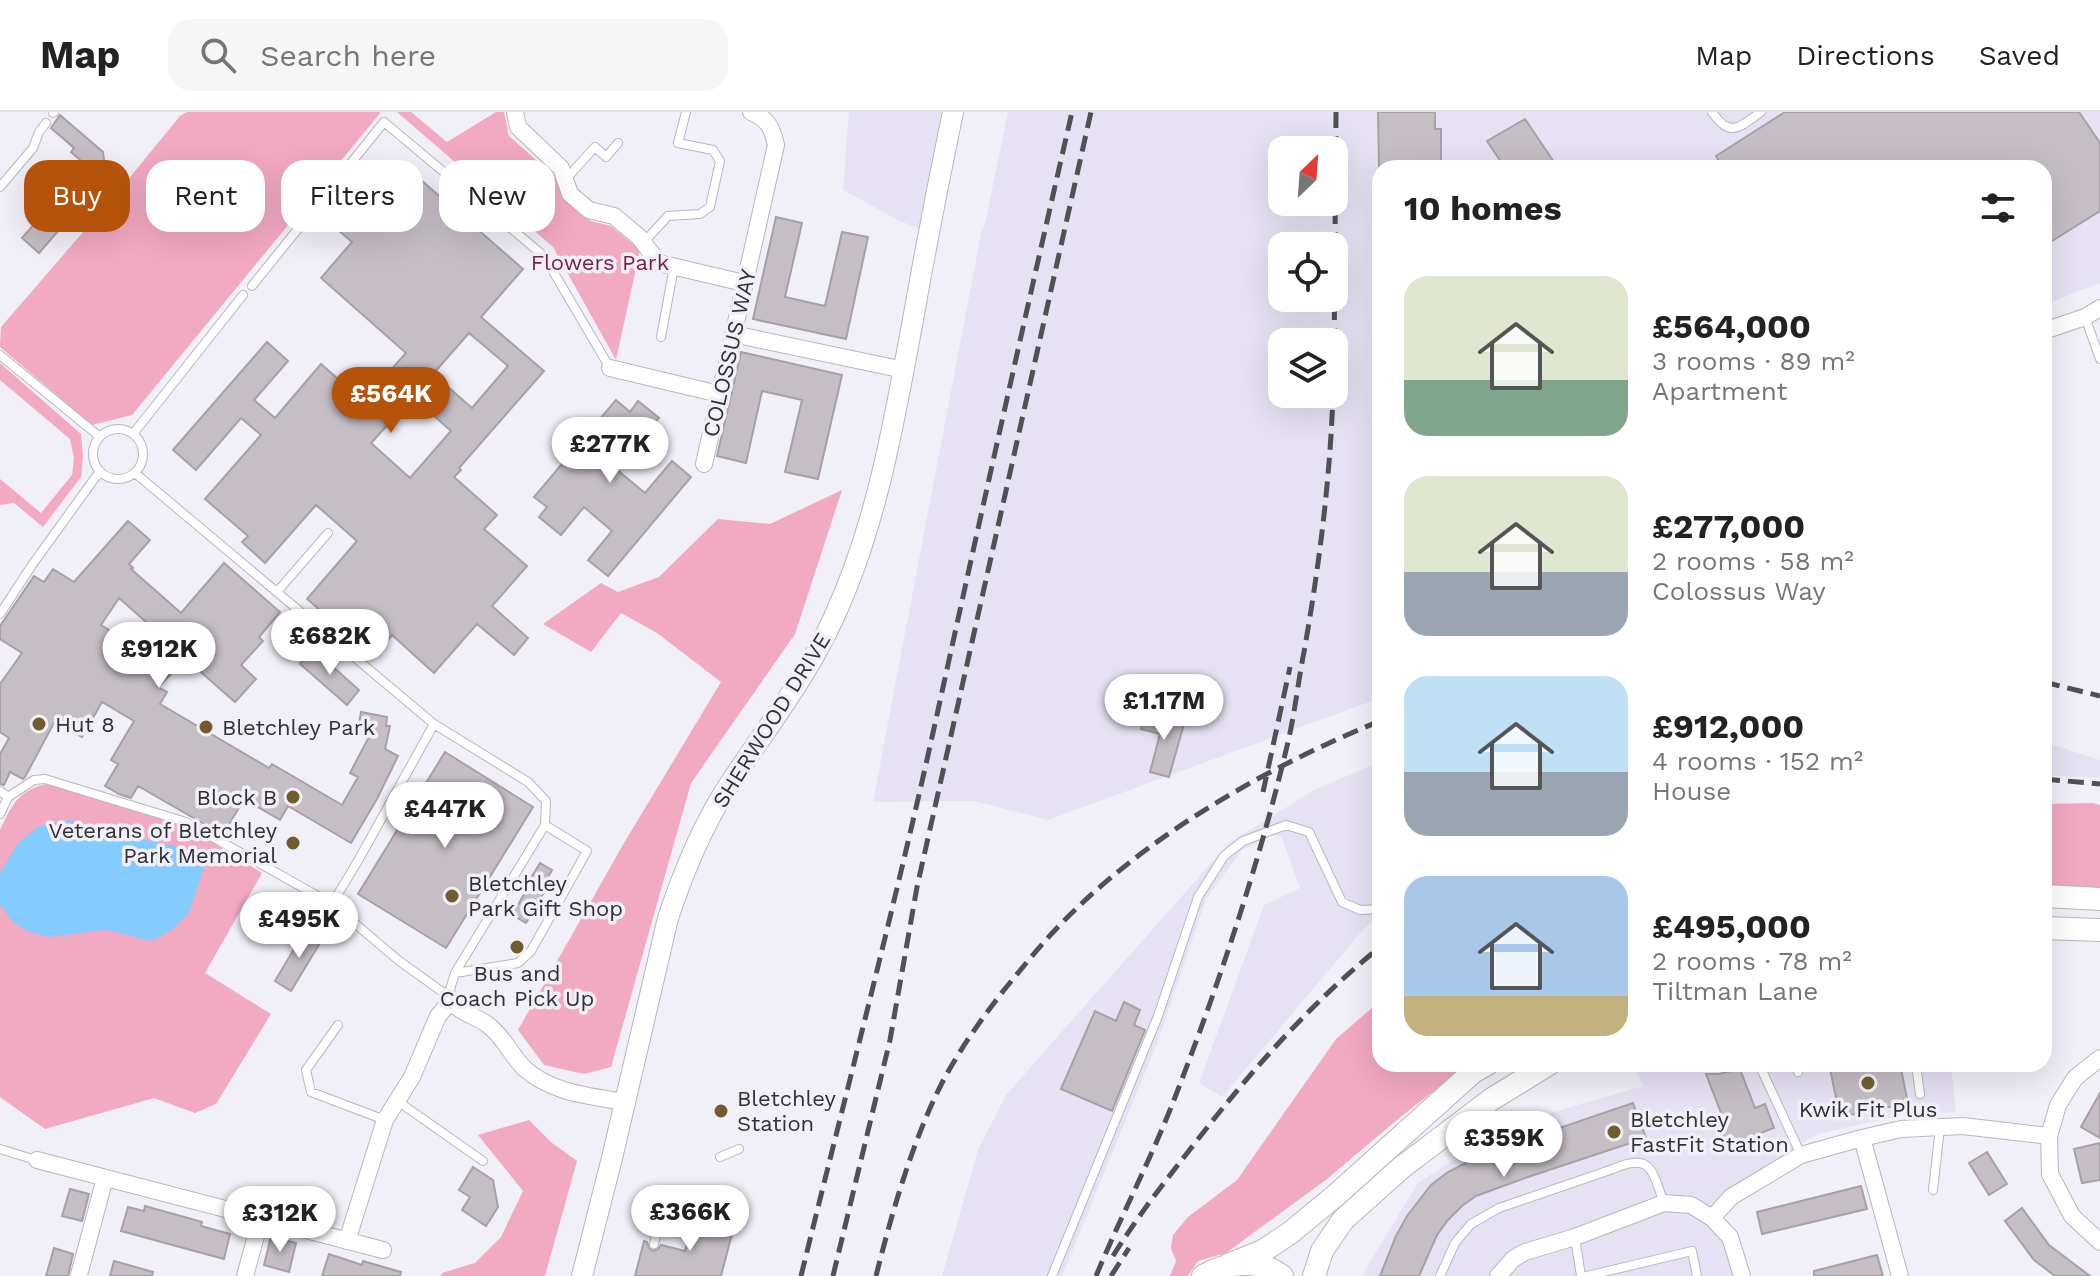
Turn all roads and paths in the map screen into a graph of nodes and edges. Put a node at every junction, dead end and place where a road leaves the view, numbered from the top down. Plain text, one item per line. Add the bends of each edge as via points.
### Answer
1 (515, 112) edge
2 (686, 112) edge
3 (751, 112) edge
4 (953, 112) edge
5 (1712, 112) edge
6 (1761, 112) edge
7 (46, 123) dead end
8 (618, 143) dead end
9 (566, 179) junction
10 (0, 187) edge
11 (643, 243) junction
12 (674, 267) junction
13 (744, 283) junction
14 (252, 286) dead end
15 (243, 295) dead end
16 (2100, 308) edge
17 (2085, 317) junction
18 (2052, 328) edge
19 (733, 334) junction
20 (661, 337) dead end
21 (0, 355) edge
22 (2100, 359) edge
23 (610, 368) joint
24 (904, 370) junction
25 (719, 394) junction
26 (133, 434) junction
27 (100, 437) junction
28 (704, 464) dead end
29 (100, 471) junction
30 (135, 473) junction
31 (328, 533) dead end
32 (277, 592) junction
33 (0, 614) edge
34 (434, 724) junction
35 (4, 794) edge
36 (0, 814) edge
37 (545, 825) junction
38 (2052, 896) edge
39 (2100, 899) edge
40 (332, 904) junction
41 (1372, 909) edge
42 (2052, 928) edge
43 (2100, 930) edge
44 (455, 973) junction
45 (450, 998) junction
46 (338, 1025) dead end
47 (2100, 1058) edge
48 (1473, 1072) edge
49 (1536, 1072) edge
50 (1763, 1072) edge
51 (1917, 1072) edge
52 (1920, 1094) dead end
53 (396, 1100) junction
54 (624, 1102) junction
55 (385, 1120) junction
56 (1940, 1127) junction
57 (2049, 1136) junction
58 (1862, 1138) junction
59 (0, 1149) edge
60 (739, 1149) dead end
61 (1801, 1155) junction
62 (720, 1157) dead end
63 (37, 1160) joint
64 (483, 1161) dead end
65 (105, 1178) junction
66 (1933, 1190) dead end
67 (664, 1203) dead end
68 (1664, 1203) junction
69 (261, 1218) junction
70 (1712, 1218) junction
71 (1575, 1237) junction
72 (347, 1241) junction
73 (2100, 1242) edge
74 (654, 1244) dead end
75 (383, 1250) dead end
76 (1228, 1265) junction
77 (79, 1275) edge
78 (245, 1276) edge
79 (582, 1276) edge
80 (1052, 1276) edge
81 (1203, 1276) edge
82 (1282, 1276) edge
83 (1314, 1276) edge
84 (1440, 1276) edge
85 (1498, 1276) edge
86 (1584, 1276) edge
87 (1697, 1276) edge
88 (1742, 1276) edge
89 (1900, 1276) edge

1 - 9 street via 518,127
2 - 11 lane via 678,143 713,150 720,161 710,207 700,214 668,216
3 - 13 street, COLOSSUS WAY via 763,117 776,145
4 - 24 street, SHERWOOD DRIVE
5 - 6 lane via 1732,128
7 - 10 lane via 33,148
8 - 9 lane via 606,157 595,147
9 - 11 street via 570,194 589,210 614,216
11 - 12 street via 659,263
12 - 13 street
12 - 20 lane
13 - 19 street, COLOSSUS WAY
14 - 23 lane via 384,122 544,256
15 - 26 lane
16 - 17 street
17 - 18 street
17 - 22 lane
19 - 24 street
19 - 25 street, COLOSSUS WAY
21 - 27 lane
23 - 25 street
24 - 54 street, SHERWOOD DRIVE via 860,554 834,619 724,793 681,879
25 - 28 street, COLOSSUS WAY
26 - 27 lane via 112,430
26 - 30 lane via 143,453
27 - 29 lane via 93,451
29 - 30 lane via 114,479
29 - 33 lane
30 - 32 lane
31 - 32 lane
32 - 34 lane
34 - 37 lane via 528,782 546,801
34 - 40 lane
35 - 36 lane
35 - 40 lane via 45,779 186,822
37 - 44 lane
37 - 44 lane via 587,851 531,951 518,963
38 - 39 main road
40 - 45 lane
41 - 80 lane via 1342,902 1309,832 1286,825 1243,841 1224,856 1198,897 1158,1016
42 - 43 main road
44 - 45 lane
45 - 53 street
45 - 54 street via 488,1025 539,1080
46 - 55 lane via 306,1070 311,1092
47 - 57 street via 2075,1078 2058,1105
48 - 76 main road via 1290,1233
49 - 83 main road via 1492,1099 1343,1220 1322,1251
50 - 61 lane
51 - 52 lane
53 - 55 street
53 - 64 lane
54 - 79 street, SHERWOOD DRIVE
55 - 72 street
56 - 57 street
56 - 58 street
56 - 66 lane
57 - 73 street via 2050,1174 2072,1216
58 - 61 street
58 - 89 street
59 - 63 lane
60 - 62 lane
61 - 70 street via 1731,1197
63 - 65 street
65 - 69 street
65 - 77 street
67 - 74 lane
68 - 70 street via 1691,1205
68 - 71 street
68 - 84 lane via 1648,1167 1630,1161 1499,1208 1471,1224 1455,1243
69 - 72 street
69 - 78 street
70 - 88 street via 1730,1237
71 - 85 street via 1525,1252
71 - 86 lane
72 - 75 street
76 - 81 main road
76 - 82 main road via 1251,1264
86 - 87 lane via 1692,1251

